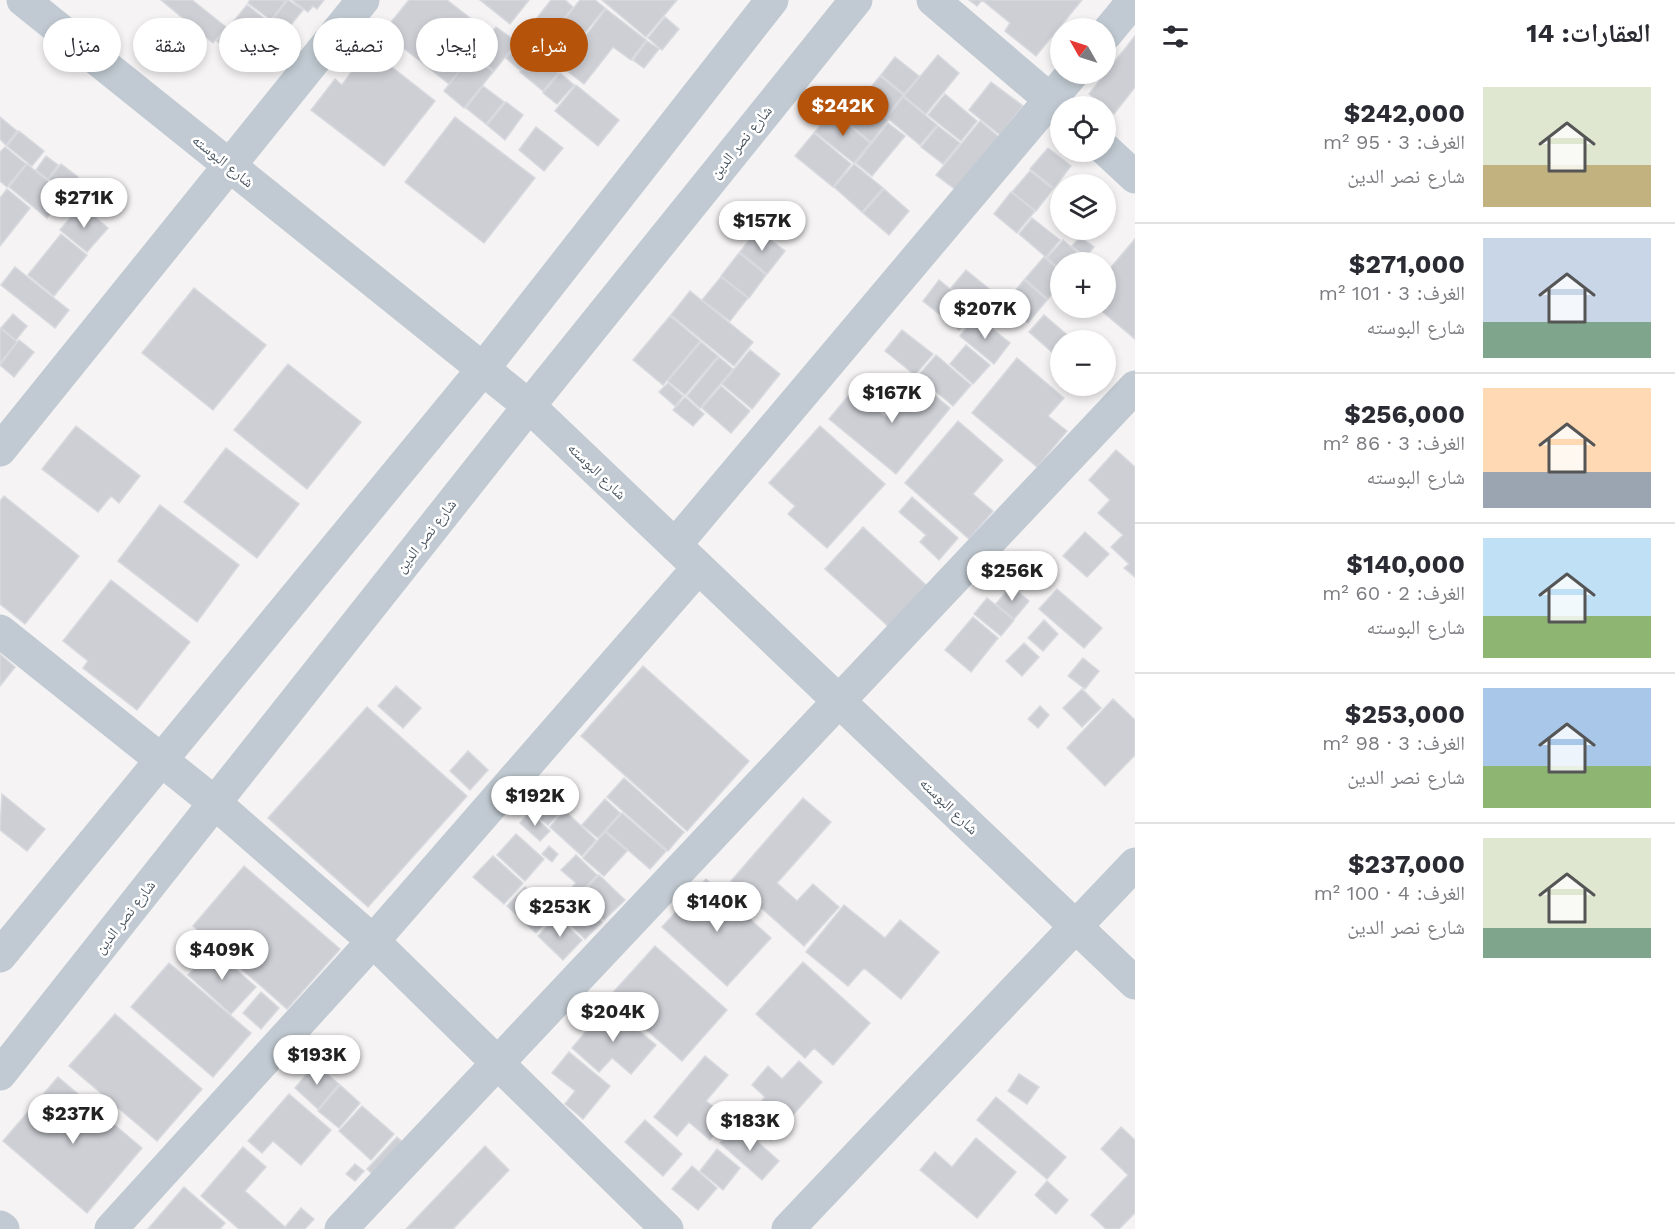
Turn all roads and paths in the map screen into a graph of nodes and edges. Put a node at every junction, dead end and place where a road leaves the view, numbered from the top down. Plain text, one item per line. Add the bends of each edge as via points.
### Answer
1 (23, 0) edge
2 (363, 0) edge
3 (772, 0) edge
4 (856, 0) edge
5 (933, 0) edge
6 (1134, 0) edge
7 (1116, 22) edge
8 (1050, 100) edge
9 (1050, 110) edge
10 (1116, 159) edge
11 (229, 165) junction
12 (1135, 177) edge
13 (483, 369) junction
14 (1135, 387) edge
15 (529, 406) junction
16 (0, 450) edge
17 (675, 545) junction
18 (698, 568) junction
19 (0, 631) edge
20 (839, 702) junction
21 (162, 759) junction
22 (215, 803) junction
23 (1135, 864) edge
24 (1076, 927) junction
25 (373, 941) junction
26 (0, 956) edge
27 (1135, 983) edge
28 (498, 1064) junction
29 (0, 1074) edge
30 (111, 1229) edge
31 (341, 1229) edge
32 (666, 1229) edge
33 (788, 1229) edge

1 - 11 street, شارع البوسته
2 - 11 street
3 - 13 street
4 - 15 street, شارع نصر الدين
5 - 8 street
6 - 7 street
9 - 17 street
10 - 12 street
11 - 13 street, شارع البوسته
11 - 16 street
13 - 15 street, شارع البوسته
13 - 21 street
14 - 20 street
15 - 17 street, شارع البوسته
15 - 22 street, شارع نصر الدين
17 - 18 street, شارع البوسته
18 - 20 street, شارع البوسته
18 - 25 street
19 - 21 street
20 - 24 street, شارع البوسته
20 - 28 street
21 - 22 street
21 - 26 street
22 - 25 street
22 - 29 street, شارع نصر الدين
23 - 24 street
24 - 27 street, شارع البوسته
24 - 33 street
25 - 28 street
25 - 30 street
28 - 31 street
28 - 32 street

